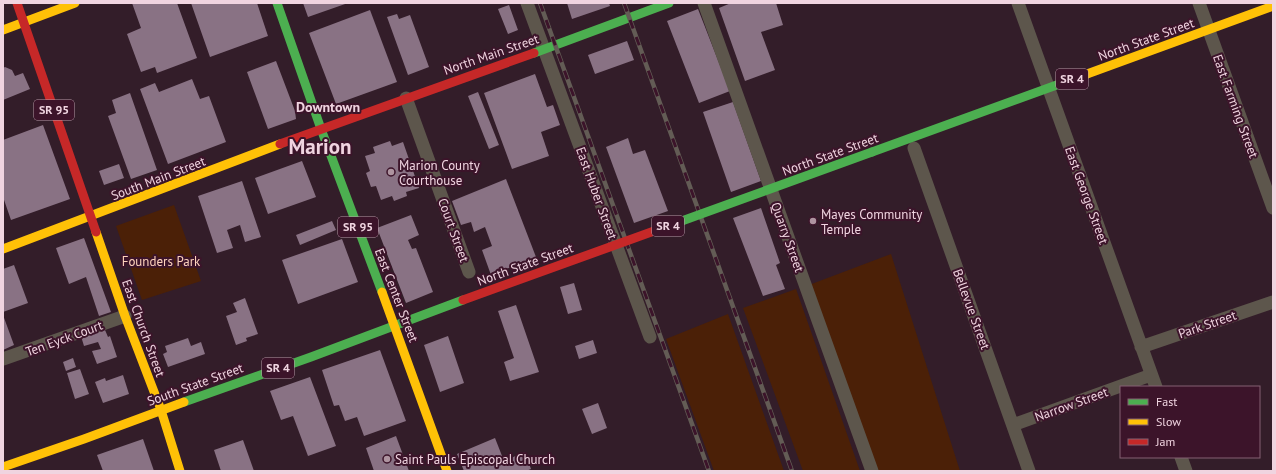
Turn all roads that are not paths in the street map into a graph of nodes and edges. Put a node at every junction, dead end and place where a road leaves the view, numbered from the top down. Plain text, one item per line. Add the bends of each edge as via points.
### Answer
1 (17, 3) edge
2 (76, 3) edge
3 (277, 3) edge
4 (527, 3) edge
5 (669, 3) edge
6 (704, 3) edge
7 (1018, 3) edge
8 (1199, 3) edge
9 (1273, 6) edge
10 (24, 22) junction
11 (3, 30) edge
12 (1208, 30) junction
13 (544, 50) junction
14 (1049, 88) junction
15 (406, 98) junction
16 (321, 129) junction
17 (914, 148) dead end
18 (1273, 208) edge
19 (91, 217) junction
20 (3, 249) edge
21 (469, 272) dead end
22 (1273, 302) edge
23 (125, 316) junction
24 (396, 326) junction
25 (650, 337) dead end
26 (1141, 347) junction
27 (3, 359) edge
28 (1153, 381) edge
29 (1137, 386) edge
30 (1120, 391) edge
31 (161, 410) junction
32 (1013, 425) junction
33 (1181, 458) edge
34 (3, 467) edge
35 (180, 471) edge
36 (448, 471) edge
37 (872, 471) edge
38 (1029, 471) edge
39 (1186, 471) edge

1 - 10 main road, SR 95
2 - 10 main road
3 - 16 main road, SR 95
4 - 13 street, East Huber Street
5 - 13 main road, North Main Street
6 - 37 street, Quarry Street
7 - 14 street, East George Street
8 - 12 street, East Farming Street
9 - 12 main road, North State Street / SR 4
10 - 11 main road
10 - 19 main road, SR 95
12 - 14 main road, North State Street / SR 4
12 - 18 street, East Farming Street
13 - 15 main road, North Main Street
13 - 25 street, East Huber Street
14 - 24 main road, North State Street / SR 4, bridge
14 - 26 street, East George Street
15 - 16 main road, North Main Street
15 - 21 street, Court Street
16 - 19 main road, South Main Street
16 - 24 main road, East Center Street / SR 95
17 - 32 street, Bellevue Street
19 - 20 main road, South Main Street
19 - 23 main road, East Church Street / SR 95
22 - 26 street, Park Street
23 - 27 street, Ten Eyck Court
23 - 31 main road, East Church Street / SR 95
24 - 31 main road, South State Street / SR 4
24 - 36 main road, East Center Street / SR 95
26 - 28 street, East George Street
28 - 29 street, Narrow Street
30 - 32 street, Narrow Street
31 - 34 main road, South State Street / SR 4
31 - 35 main road, East Church Street / SR 95
32 - 38 street, Bellevue Street
33 - 39 street

